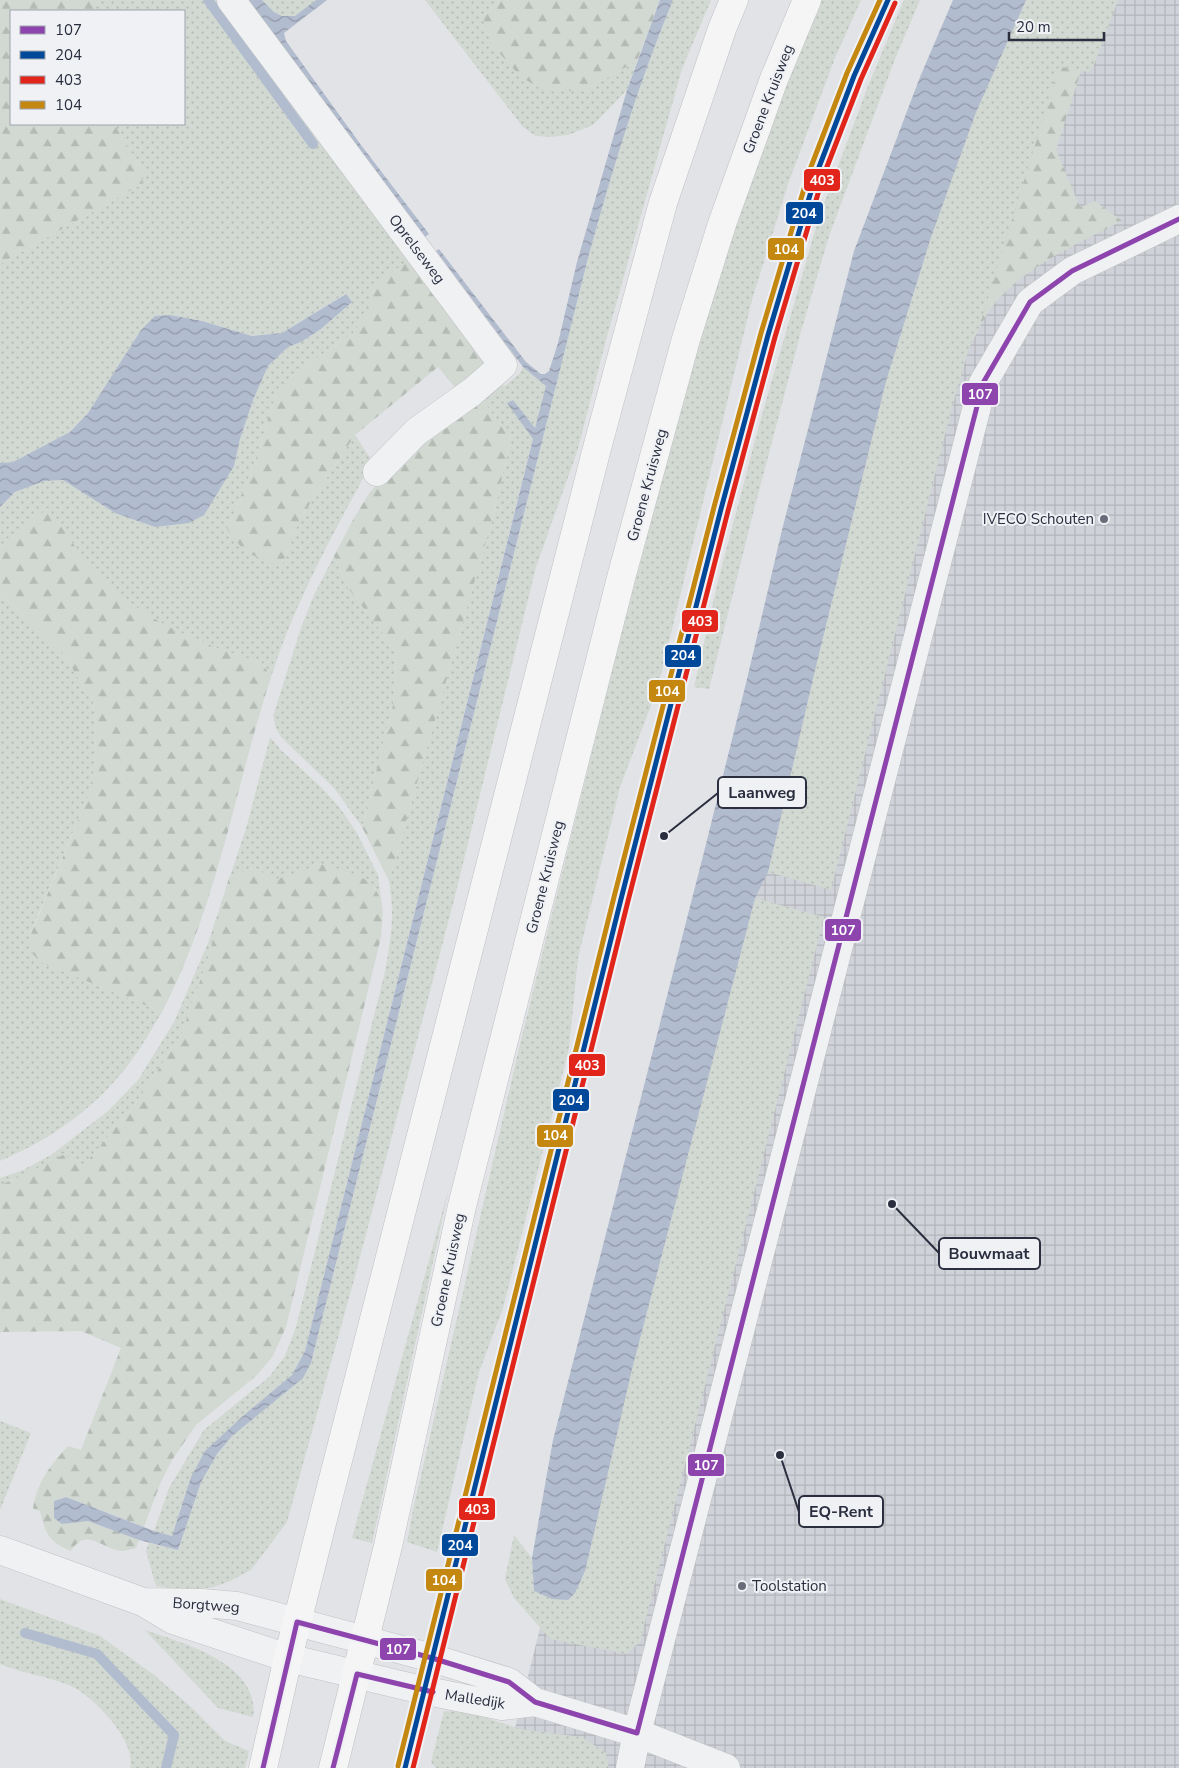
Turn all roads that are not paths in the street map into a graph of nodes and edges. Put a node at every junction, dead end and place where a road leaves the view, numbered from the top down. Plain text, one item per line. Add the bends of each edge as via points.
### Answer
1 (231, 0) edge
2 (734, 0) edge
3 (807, 0) edge
4 (1179, 219) edge
5 (377, 472) dead end
6 (0, 1550) edge
7 (143, 1602) junction
8 (296, 1622) junction
9 (365, 1640) junction
10 (288, 1658) junction
11 (357, 1674) junction
12 (535, 1702) junction
13 (637, 1733) junction
14 (263, 1768) edge
15 (333, 1768) edge
16 (630, 1768) edge
17 (726, 1768) edge

1 - 5 street, Oprelseweg via 503,365 416,432
2 - 8 main road via 663,203 596,452
3 - 9 main road, Groene Kruisweg via 774,79 722,224 686,339 621,578 462,1206
4 - 13 street via 1072,271 1030,302 983,383
6 - 7 street, Borgtweg
7 - 8 street, Borgtweg via 237,1606
7 - 10 street, Borgtweg via 173,1620
8 - 9 street, Borgtweg
8 - 10 main road
9 - 11 main road, Groene Kruisweg
9 - 12 street, Malledijk via 509,1682
10 - 11 street, Borgtweg
10 - 14 main road
11 - 12 street, Malledijk via 502,1706
11 - 15 main road, Groene Kruisweg
12 - 13 street, Malledijk
13 - 16 street
13 - 17 street, Malledijk

